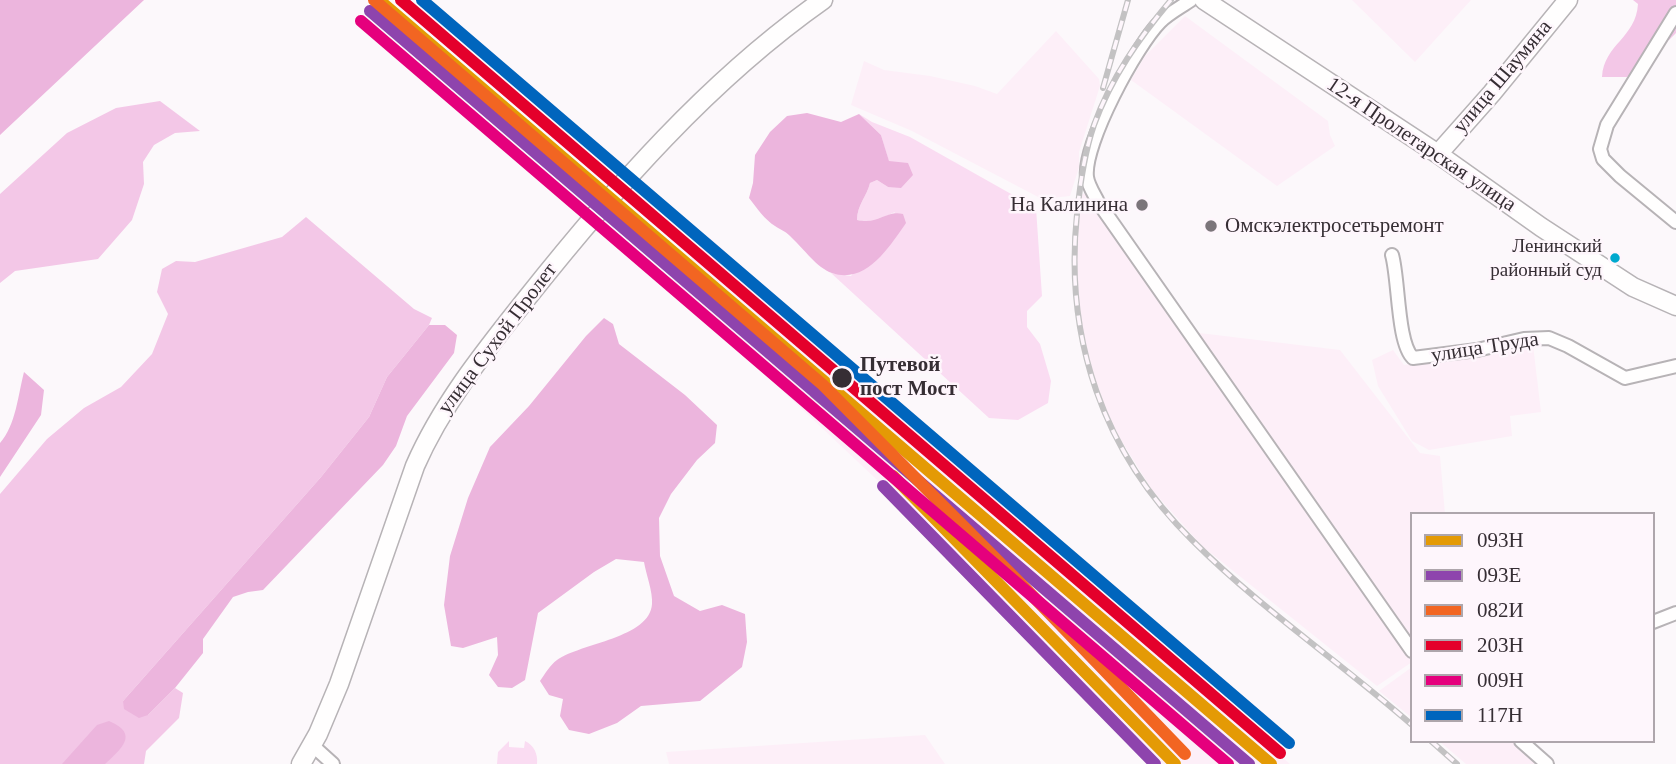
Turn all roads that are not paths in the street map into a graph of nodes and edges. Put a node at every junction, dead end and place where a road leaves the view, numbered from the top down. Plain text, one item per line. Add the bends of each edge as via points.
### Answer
1 (823, 0) edge
2 (1192, 0) edge
3 (1204, 0) edge
4 (1568, 0) edge
5 (1676, 13) edge
6 (1438, 154) junction
7 (1676, 222) edge
8 (1392, 255) dead end
9 (1676, 306) edge
10 (1676, 366) edge
11 (1676, 613) edge
12 (1655, 621) edge
13 (1410, 648) edge
14 (1523, 743) edge
15 (312, 745) junction
16 (301, 764) edge
17 (333, 764) edge
18 (1547, 764) edge

1 - 15 main road, улица Сухой Пролет via 731,75 654,150 587,223 450,401 415,466 339,684
2 - 13 street via 1162,20 1138,51 1100,127 1087,179 1103,209
3 - 6 main road, 12-я Пролетарская улица
4 - 6 main road, улица Шаумяна
5 - 7 street via 1607,125 1600,149 1603,159 1620,176
6 - 9 main road, 12-я Пролетарская улица via 1633,287
8 - 10 street, улица Труда via 1409,356 1549,338 1625,378
11 - 12 street
14 - 18 street
15 - 16 main road, улица Сухой Пролет
15 - 17 street

